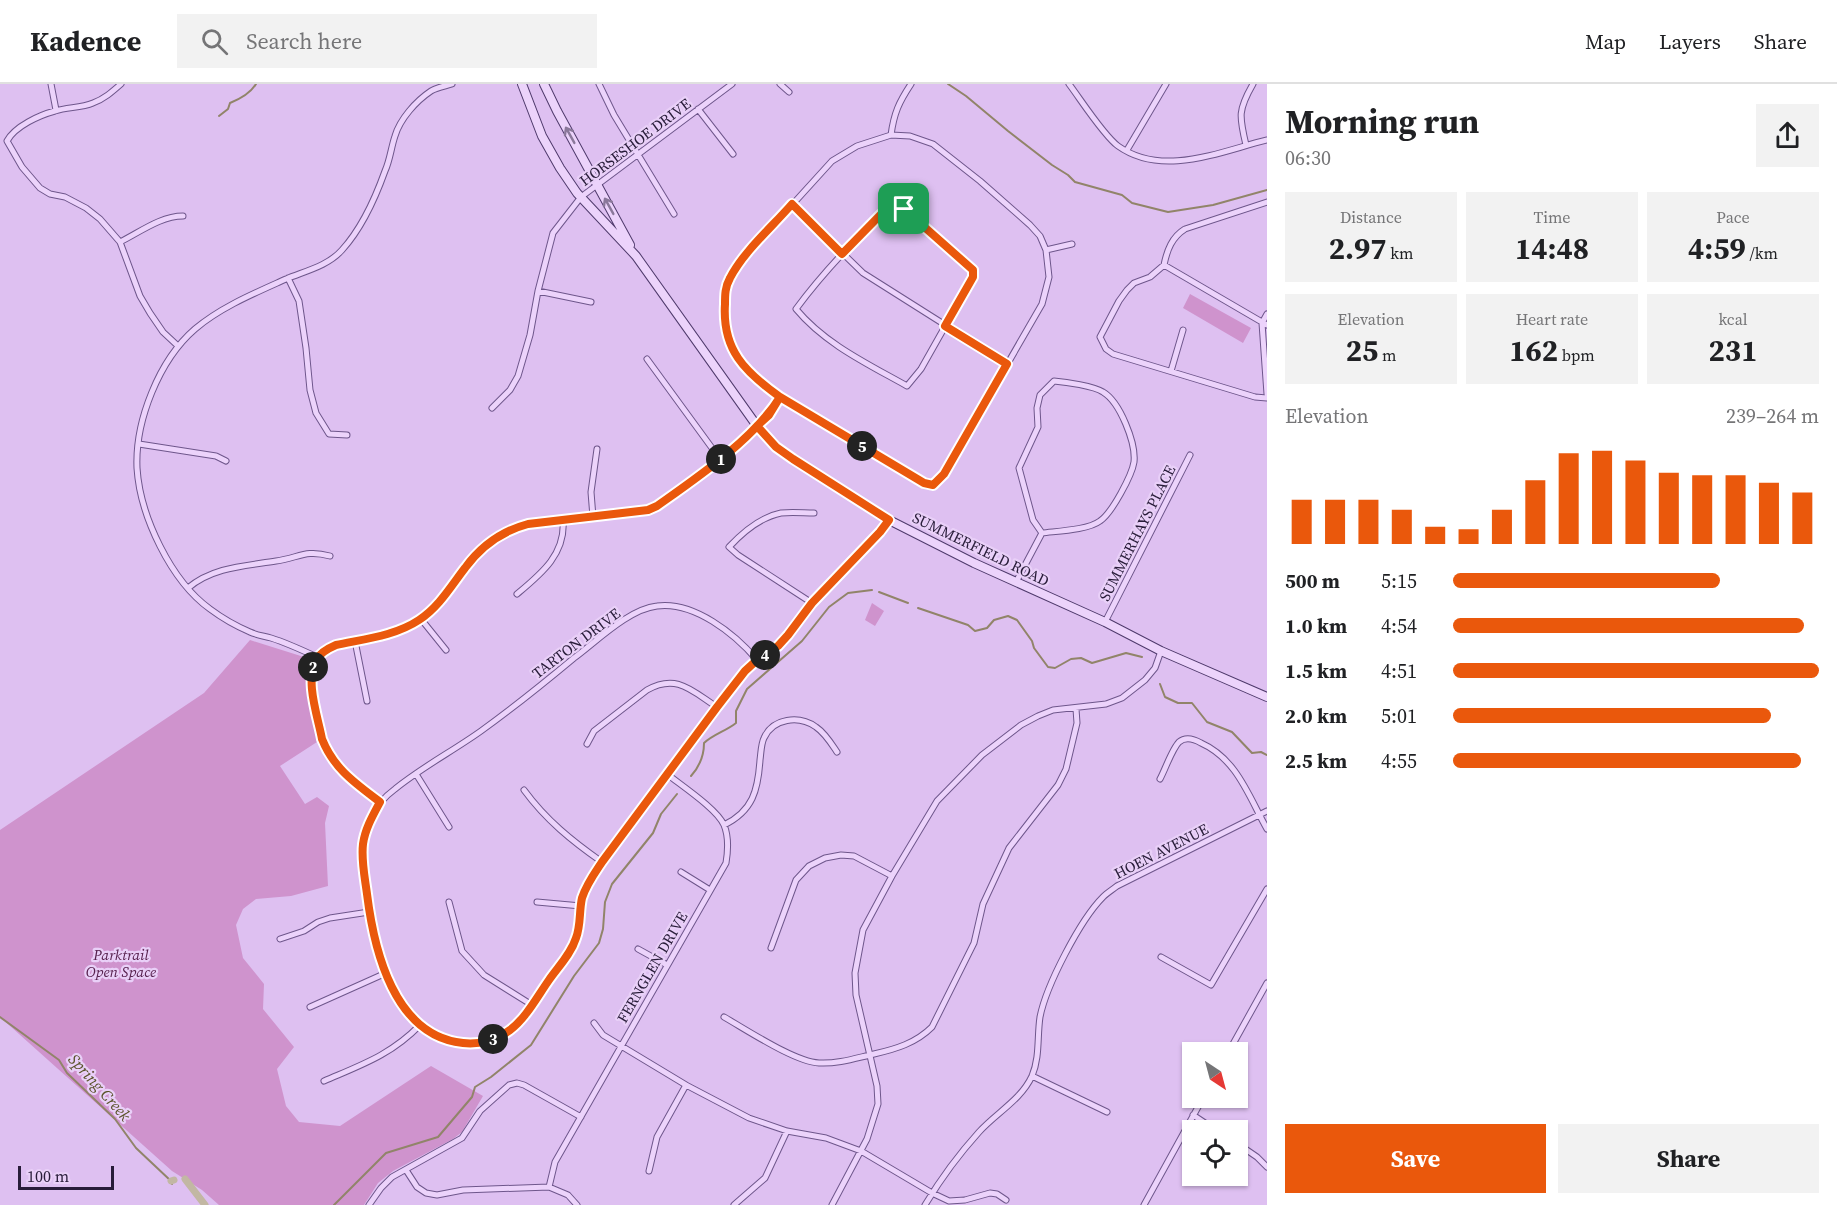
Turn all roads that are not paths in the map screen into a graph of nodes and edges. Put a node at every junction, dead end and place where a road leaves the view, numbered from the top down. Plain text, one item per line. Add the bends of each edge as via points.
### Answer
1 (51, 84) edge
2 (121, 84) edge
3 (453, 84) edge
4 (522, 84) edge
5 (544, 84) edge
6 (599, 84) edge
7 (732, 84) edge
8 (780, 84) edge
9 (911, 84) edge
10 (1069, 84) edge
11 (1166, 84) edge
12 (1253, 84) edge
13 (432, 87) edge
14 (789, 92) dead end
15 (698, 109) junction
16 (56, 110) junction
17 (891, 135) junction
18 (1267, 140) edge
19 (1246, 145) junction
20 (1127, 150) junction
21 (734, 154) dead end
22 (639, 155) junction
23 (598, 185) junction
24 (581, 197) junction
25 (1267, 202) edge
26 (792, 204) junction
27 (674, 214) dead end
28 (183, 216) dead end
29 (120, 242) junction
30 (1072, 244) dead end
31 (1046, 250) junction
32 (842, 254) junction
33 (636, 256) junction
34 (1164, 265) junction
35 (288, 278) junction
36 (538, 291) junction
37 (591, 302) dead end
38 (1267, 314) edge
39 (1264, 324) edge
40 (945, 326) junction
41 (1184, 330) dead end
42 (178, 346) junction
43 (646, 359) dead end
44 (1007, 364) junction
45 (1171, 371) junction
46 (1267, 396) edge
47 (780, 397) junction
48 (492, 408) dead end
49 (757, 426) junction
50 (346, 435) dead end
51 (139, 444) junction
52 (597, 448) dead end
53 (1190, 455) dead end
54 (720, 459) junction
55 (226, 461) dead end
56 (814, 513) dead end
57 (593, 517) junction
58 (564, 520) junction
59 (889, 520) junction
60 (1042, 533) junction
61 (330, 556) dead end
62 (1016, 582) junction
63 (188, 588) junction
64 (517, 594) dead end
65 (812, 603) junction
66 (421, 619) junction
67 (1105, 622) junction
68 (355, 641) junction
69 (446, 650) dead end
70 (1161, 651) junction
71 (317, 657) junction
72 (757, 660) junction
73 (1267, 697) edge
74 (368, 701) dead end
75 (717, 707) junction
76 (1076, 709) junction
77 (587, 744) dead end
78 (837, 752) dead end
79 (416, 774) junction
80 (667, 774) junction
81 (1160, 779) dead end
82 (524, 790) dead end
83 (380, 802) junction
84 (1267, 811) edge
85 (1259, 815) junction
86 (724, 825) junction
87 (449, 827) dead end
88 (1267, 829) edge
89 (602, 862) junction
90 (681, 872) dead end
91 (892, 876) junction
92 (1267, 889) edge
93 (711, 890) junction
94 (449, 902) dead end
95 (537, 902) dead end
96 (581, 906) junction
97 (369, 912) junction
98 (280, 939) dead end
99 (771, 948) dead end
100 (638, 949) dead end
101 (1161, 957) dead end
102 (667, 965) junction
103 (386, 973) junction
104 (1267, 983) edge
105 (532, 1005) junction
106 (310, 1007) dead end
107 (724, 1017) dead end
108 (594, 1023) dead end
109 (420, 1025) junction
110 (1234, 1042) edge
111 (621, 1046) junction
112 (870, 1055) junction
113 (1032, 1076) junction
114 (324, 1081) dead end
115 (686, 1085) junction
116 (1197, 1108) edge
117 (1107, 1112) dead end
118 (1193, 1115) junction
119 (580, 1117) junction
120 (1200, 1120) edge
121 (787, 1131) junction
122 (861, 1151) junction
123 (1248, 1151) edge
124 (1267, 1167) edge
125 (406, 1170) junction
126 (649, 1171) dead end
127 (549, 1186) junction
128 (932, 1193) junction
129 (1006, 1200) dead end
130 (369, 1205) edge
131 (577, 1205) edge
132 (734, 1205) edge
133 (832, 1205) edge
134 (925, 1205) edge
135 (1144, 1205) edge

1 - 16 street
2 - 16 street via 91,104
3 - 13 street
4 - 24 street, SUMMERFIELD ROAD via 543,136
23 -> 5 street, SUMMERFIELD ROAD
6 - 22 street
7 - 15 street, HORSESHOE DRIVE
8 - 14 street
9 - 17 street via 894,114
10 - 20 street via 1109,136
11 - 20 street
12 - 19 street via 1242,102 1241,124
13 - 35 street via 401,122 376,197 341,252
15 - 21 street
15 - 22 street, HORSESHOE DRIVE
16 - 29 street via 13,133 7,141 12,152 40,188 86,208
17 - 26 street via 856,146 832,161
17 - 31 street via 910,136 933,144 1030,225
18 - 19 street
19 - 20 street via 1180,160 1150,160
22 - 23 street, HORSESHOE DRIVE
22 - 27 street
23 - 24 street, HORSESHOE DRIVE
33 -> 23 street, SUMMERFIELD ROAD
24 - 33 street, SUMMERFIELD ROAD
24 - 36 street, HORSESHOE DRIVE via 553,232
25 - 34 street via 1185,229 1169,246
26 - 32 street
26 - 47 street via 731,275 724,306 726,331 738,360
28 - 29 street via 165,219
29 - 42 street via 140,296 163,332
30 - 31 street
31 - 44 street via 1049,277 1042,304
32 - 40 street via 863,273
32 - 40 street via 892,203 904,209 973,270 973,277
32 - 40 street via 796,309 809,326 907,386
33 - 49 street, SUMMERFIELD ROAD
34 - 39 street
34 - 45 street via 1127,290 1100,337 1113,354
35 - 42 street via 225,308
35 - 50 street via 299,301 316,413 328,434
36 - 37 street
36 - 48 street, HORSESHOE DRIVE via 518,376
38 - 39 street
39 - 46 street
40 - 44 street
41 - 45 street
42 - 51 street via 149,400
43 - 54 street
44 - 47 street via 944,474 933,485
45 - 46 street via 1255,397
47 - 49 street
49 - 54 street
49 - 59 street, SUMMERFIELD ROAD via 776,447
51 - 55 street
51 - 63 street via 137,469 146,512 166,558
52 - 57 street via 591,492
53 - 67 street, SUMMERHAYS PLACE
54 - 57 street via 657,506
56 - 65 street via 770,517 729,547
57 - 58 street
58 - 64 street via 563,540 552,561
58 - 66 street via 528,524 500,535 480,550
59 - 62 street, SUMMERFIELD ROAD
59 - 65 street
60 - 60 street via 1033,520 1019,468 1038,428 1040,395 1054,381 1102,391 1115,402 1125,419 1134,458 1132,470 1108,514 1099,522
60 - 62 street
61 - 63 street via 315,552 225,568
62 - 67 street, SUMMERFIELD ROAD
63 - 71 street via 209,608 240,627
65 - 72 street via 778,646
66 - 68 street via 395,632
66 - 69 street
67 - 70 street, SUMMERFIELD ROAD
68 - 71 street via 336,645
68 - 74 street
70 - 73 street, SUMMERFIELD ROAD
70 - 76 street via 1155,668 1136,689 1106,704
71 - 83 street via 311,682 324,746 341,771
72 - 75 street
72 - 79 street, TARTON DRIVE via 735,637 695,612 672,605 650,606 619,623 481,731
75 - 77 street via 675,682 666,682 647,690 594,731
75 - 80 street
76 - 91 street via 1053,710 1038,716 982,755 937,801
76 - 112 street via 1077,723 1066,769 1009,848 984,904 974,943 932,1027 909,1044
78 - 86 street via 814,726 792,720 772,726 762,741 755,795 739,817
79 - 83 street, TARTON DRIVE
79 - 87 street
80 - 86 street via 714,812
80 - 89 street
81 - 85 street via 1179,743 1186,738 1194,740 1214,749 1227,762
82 - 89 street via 557,829
83 - 97 street via 363,842
84 - 85 street, HOEN AVENUE
85 - 88 street
85 - 113 street, HOEN AVENUE via 1117,886 1100,901 1048,988
86 - 93 street, FERNGLEN DRIVE via 726,863
89 - 96 street via 587,885
90 - 93 street
91 - 99 street via 854,856 825,858 809,866 796,880
91 - 112 street via 863,930 855,973
92 - 101 street via 1211,985
93 - 102 street, FERNGLEN DRIVE
94 - 105 street via 462,951 484,975
95 - 96 street
96 - 105 street via 576,940
97 - 98 street via 330,918
97 - 103 street
100 - 102 street
102 - 111 street, FERNGLEN DRIVE
103 - 106 street
103 - 109 street via 402,1005
104 - 110 street
105 - 109 street via 509,1031 481,1043 445,1039
107 - 112 street via 810,1062 834,1063
108 - 111 street via 603,1035
109 - 114 street via 388,1052
111 - 115 street
111 - 119 street, FERNGLEN DRIVE
112 - 122 street via 878,1104
113 - 117 street
113 - 128 street, HOEN AVENUE via 1016,1100 980,1131
115 - 121 street via 749,1118
115 - 126 street via 657,1137
116 - 118 street
118 - 120 street
118 - 135 street
119 - 125 street via 525,1085 513,1083 480,1111 462,1138
119 - 127 street, FERNGLEN DRIVE via 555,1162
121 - 122 street via 826,1138
121 - 132 street via 765,1178
122 - 128 street
122 - 133 street
123 - 124 street
125 - 127 street via 417,1187 437,1195
125 - 130 street via 392,1177
127 - 131 street via 568,1195
128 - 129 street via 950,1201 990,1193
128 - 134 street, HOEN AVENUE

